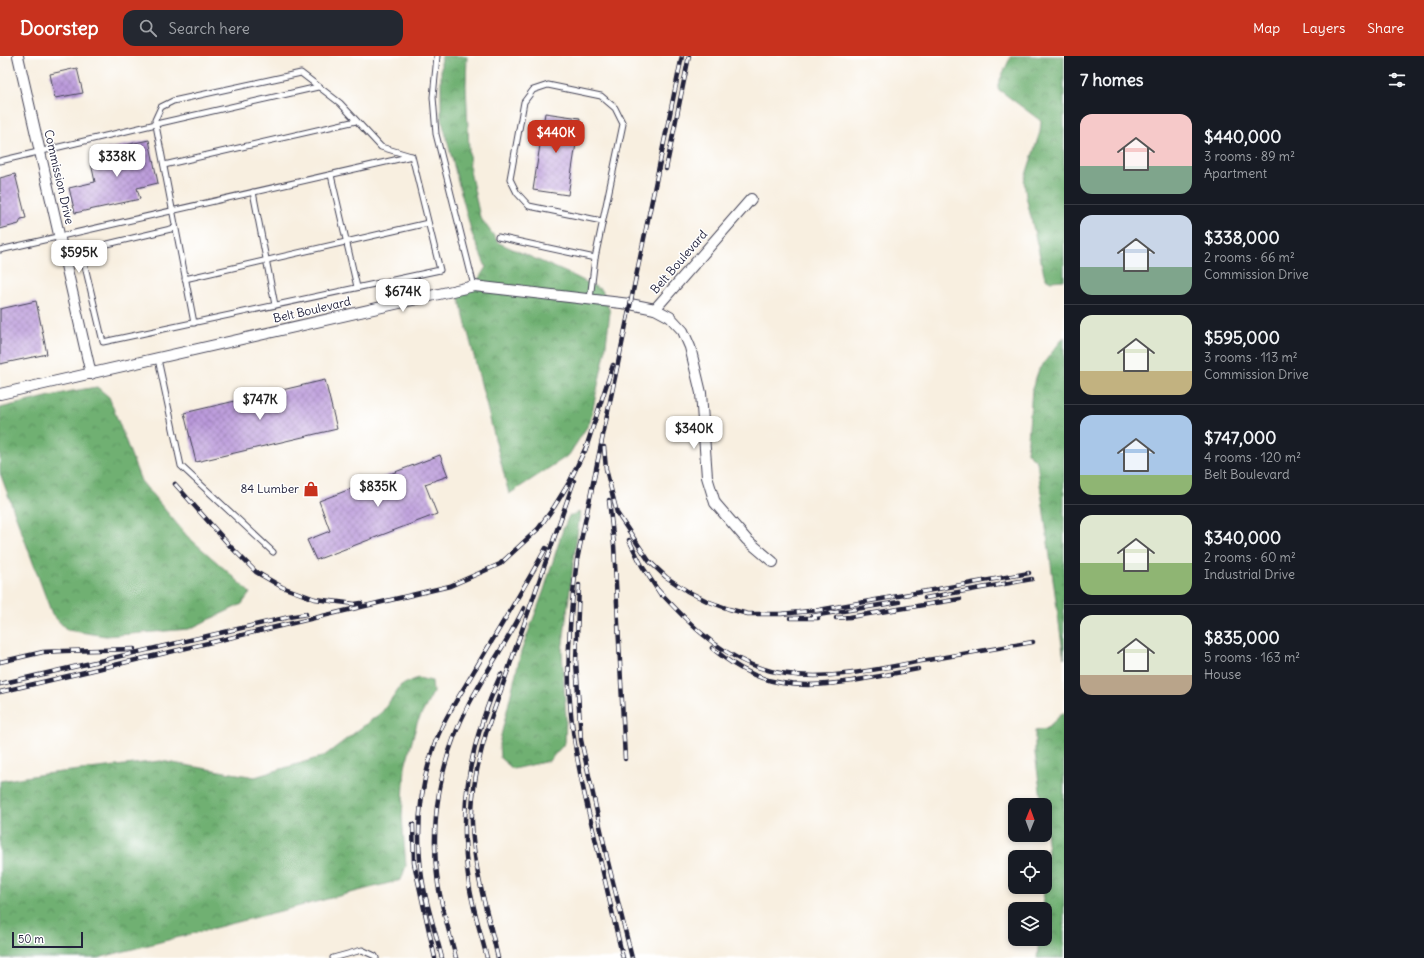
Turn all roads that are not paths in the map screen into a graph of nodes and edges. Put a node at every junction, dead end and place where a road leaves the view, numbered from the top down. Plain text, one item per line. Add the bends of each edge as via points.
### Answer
1 (18, 56) edge
2 (437, 56) edge
3 (318, 87) junction
4 (356, 120) junction
5 (156, 124) junction
6 (40, 152) junction
7 (412, 156) junction
8 (0, 161) edge
9 (164, 166) junction
10 (331, 175) junction
11 (253, 192) junction
12 (751, 199) dead end
13 (172, 211) junction
14 (602, 221) junction
15 (428, 223) junction
16 (175, 228) junction
17 (59, 237) junction
18 (498, 237) dead end
19 (346, 242) junction
20 (0, 250) edge
21 (595, 258) junction
22 (266, 261) junction
23 (185, 279) junction
24 (474, 286) junction
25 (357, 288) junction
26 (590, 299) junction
27 (274, 305) junction
28 (656, 309) junction
29 (194, 322) junction
30 (158, 359) junction
31 (91, 374) junction
32 (0, 394) edge
33 (273, 552) dead end
34 (773, 562) dead end
35 (333, 958) edge
36 (376, 958) edge

1 - 6 street, Commission Drive
2 - 24 lane via 433,97 436,134
3 - 4 lane via 340,103
3 - 5 lane
3 - 5 lane via 300,73 174,101 161,107 155,120
4 - 7 lane via 381,148
4 - 9 lane
5 - 6 lane
5 - 9 lane
6 - 8 lane
6 - 17 street, Commission Drive
7 - 10 lane
7 - 15 lane
9 - 13 lane
10 - 11 lane
10 - 19 lane
11 - 13 lane
11 - 22 lane
12 - 28 street, Belt Boulevard
13 - 16 lane
13 - 17 lane
14 - 14 lane via 623,124 615,108 601,96 548,84 533,90 524,102 510,179 517,193 529,206
14 - 21 lane
15 - 19 lane
15 - 25 lane via 440,270
16 - 23 lane
16 - 29 lane via 95,247 86,252 83,258 103,342
17 - 20 lane
17 - 31 street, Commission Drive
18 - 21 lane
19 - 22 lane
19 - 25 lane
21 - 26 lane
22 - 23 lane
22 - 27 lane
23 - 29 lane
24 - 26 street, Belt Boulevard
24 - 30 street, Belt Boulevard
25 - 27 lane
26 - 28 street, Belt Boulevard
27 - 29 lane
28 - 34 street via 670,317 683,331 690,346 701,393 707,477 715,503 747,540
30 - 31 street, Belt Boulevard
30 - 33 lane via 181,466
31 - 32 street, Belt Boulevard
35 - 36 lane via 362,950

